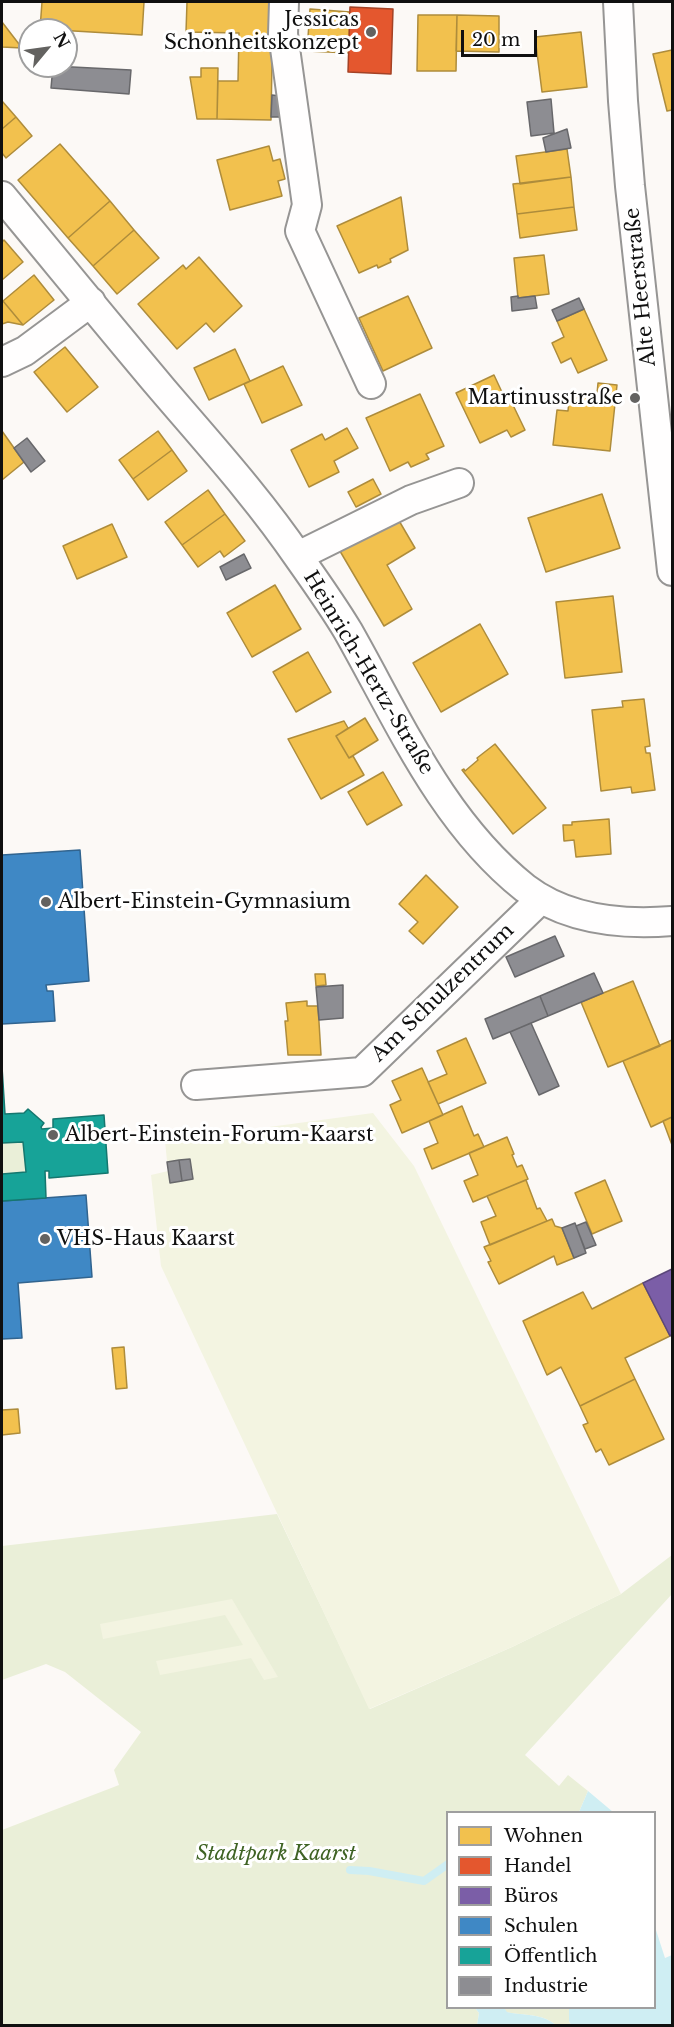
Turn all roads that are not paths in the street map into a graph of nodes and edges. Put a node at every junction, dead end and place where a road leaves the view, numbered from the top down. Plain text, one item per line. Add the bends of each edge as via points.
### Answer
1 (284, 2) edge
2 (618, 2) edge
3 (2, 196) edge
4 (91, 302) junction
5 (2, 362) edge
6 (371, 384) dead end
7 (667, 461) edge
8 (459, 483) dead end
9 (298, 556) junction
10 (672, 571) edge
11 (541, 899) junction
12 (672, 921) edge
13 (196, 1085) dead end

1 - 6 street via 283,34 307,205 300,231
2 - 7 street, Alte Heerstraße via 630,186
3 - 4 street, Heinrich-Hertz-Straße
4 - 5 street via 25,351
4 - 9 street, Heinrich-Hertz-Straße via 252,494
7 - 10 street, Alte Heerstraße
8 - 9 street via 411,500
9 - 11 street, Heinrich-Hertz-Straße via 346,628 456,817 492,857
11 - 12 street, Heinrich-Hertz-Straße via 610,921
11 - 13 street, Am Schulzentrum via 362,1072

